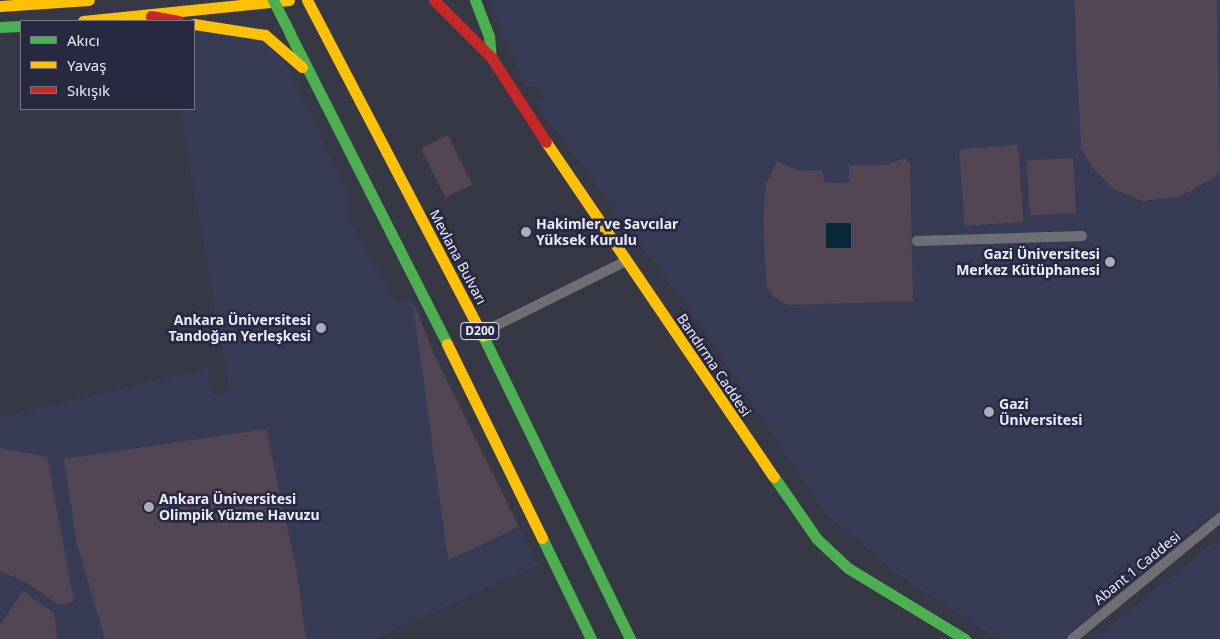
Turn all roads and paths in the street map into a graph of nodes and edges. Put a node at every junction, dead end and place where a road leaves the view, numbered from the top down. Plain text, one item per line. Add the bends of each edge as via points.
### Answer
1 (88, 0) edge
2 (273, 0) edge
3 (289, 0) edge
4 (307, 0) edge
5 (434, 0) edge
6 (475, 0) edge
7 (0, 6) edge
8 (151, 16) junction
9 (97, 20) edge
10 (173, 20) edge
11 (195, 24) edge
12 (20, 26) edge
13 (0, 27) edge
14 (491, 57) junction
15 (318, 82) junction
16 (1082, 236) dead end
17 (917, 241) dead end
18 (626, 261) junction
19 (481, 334) junction
20 (1220, 518) edge
21 (591, 639) edge
22 (630, 639) edge
23 (965, 639) edge
24 (1072, 639) edge

1 - 7 main road
2 - 15 main road, D200, bridge
3 - 8 main road
4 - 19 main road, Mevlana Bulvarı / D200
5 - 14 main road, Bandırma Caddesi
6 - 14 main road, Bandırma Caddesi via 489,36
8 - 9 main road
8 - 10 main road
11 - 15 main road via 266,35
12 - 13 main road
14 - 18 main road, Bandırma Caddesi
15 - 21 main road, D200
16 - 17 street
18 - 19 street
18 - 23 main road, Bandırma Caddesi via 817,539 848,568
19 - 22 main road, Mevlana Bulvarı / D200
20 - 24 street, Abant 1 Caddesi

